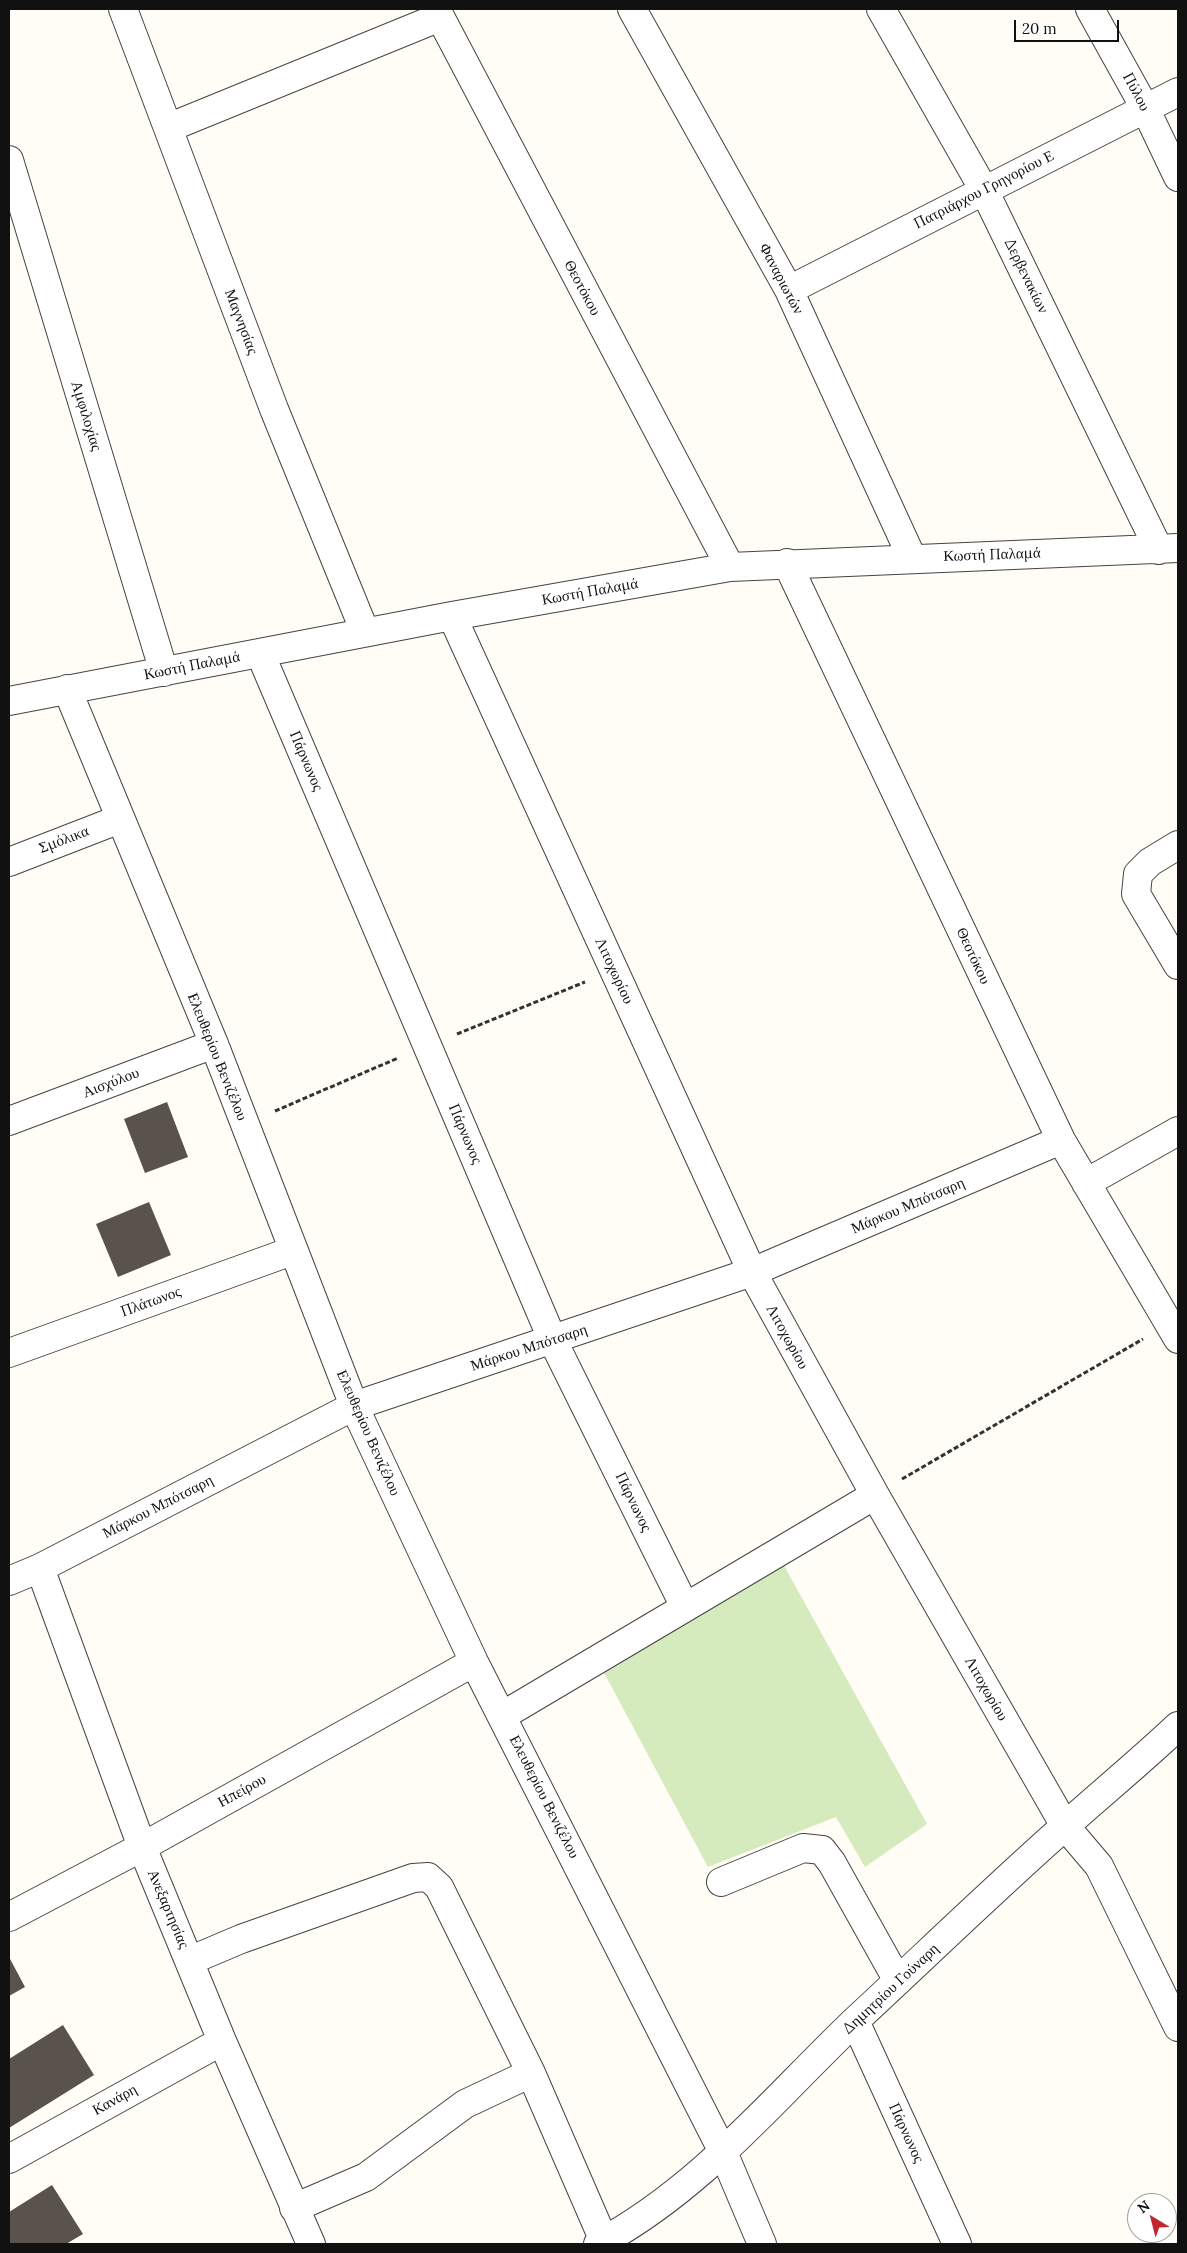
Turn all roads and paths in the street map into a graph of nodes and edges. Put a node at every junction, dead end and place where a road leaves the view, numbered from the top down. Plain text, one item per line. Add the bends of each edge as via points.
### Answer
1 (123, 9) edge
2 (632, 9) edge
3 (882, 9) edge
4 (1090, 9) edge
5 (438, 13) edge
6 (1178, 92) edge
7 (1145, 108) junction
8 (168, 128) junction
9 (9, 160) edge
10 (1178, 177) edge
11 (984, 190) junction
12 (789, 290) junction
13 (1169, 549) edge
14 (912, 558) junction
15 (787, 563) junction
16 (730, 567) junction
17 (452, 616) junction
18 (365, 632) junction
19 (260, 653) junction
20 (164, 672) junction
21 (67, 689) junction
22 (9, 701) edge
23 (120, 819) junction
24 (1178, 845) edge
25 (9, 862) edge
26 (1178, 965) edge
27 (214, 1044) junction
28 (9, 1121) edge
29 (1178, 1131) edge
30 (1061, 1140) junction
31 (1086, 1183) junction
32 (292, 1251) junction
33 (752, 1272) junction
34 (1174, 1331) edge
35 (553, 1341) junction
36 (9, 1353) edge
37 (354, 1406) junction
38 (875, 1495) junction
39 (40, 1568) junction
40 (9, 1582) edge
41 (685, 1607) junction
42 (474, 1662) junction
43 (502, 1716) junction
44 (1178, 1726) edge
45 (1064, 1826) junction
46 (142, 1847) junction
47 (720, 1882) dead end
48 (9, 1917) edge
49 (190, 1961) junction
50 (898, 1981) junction
51 (855, 2021) junction
52 (1178, 2027) edge
53 (222, 2041) junction
54 (531, 2073) junction
55 (723, 2152) junction
56 (9, 2159) edge
57 (294, 2208) junction
58 (304, 2241) edge
59 (601, 2243) edge
60 (762, 2244) edge
61 (957, 2244) edge

1 - 8 street, Μαγνησίας
2 - 12 street, Φαναριωτών
3 - 11 street, Δερβενακίων
4 - 7 street, Πύλου
5 - 8 street
5 - 16 street, Θεοτόκου
6 - 7 street, Πατριάρχου Γρηγορίου Ε
7 - 10 street, Πύλου
7 - 11 street, Πατριάρχου Γρηγορίου Ε
8 - 18 street, Μαγνησίας via 274,409
9 - 20 street, Αμφιλοχίας
11 - 12 street, Πατριάρχου Γρηγορίου Ε
11 - 13 street, Δερβενακίων
12 - 14 street, Φαναριωτών
13 - 14 street, Κωστή Παλαμά
14 - 15 street, Κωστή Παλαμά
15 - 16 street, Κωστή Παλαμά
15 - 30 street, Θεοτόκου
16 - 17 street, Κωστή Παλαμά
17 - 18 street, Κωστή Παλαμά
17 - 33 street, Λιτοχωρίου
18 - 19 street, Κωστή Παλαμά
19 - 20 street, Κωστή Παλαμά
19 - 35 street, Πάρνωνος
20 - 21 street, Κωστή Παλαμά
21 - 22 street, Κωστή Παλαμά
21 - 23 street, Ελευθερίου Βενιζέλου
23 - 25 street, Σμόλικα
23 - 27 street, Ελευθερίου Βενιζέλου
24 - 26 street via 1150,862 1138,874 1136,894
27 - 28 street, Αισχύλου
27 - 32 street, Ελευθερίου Βενιζέλου
29 - 31 street
30 - 31 street, Θεοτόκου
30 - 33 street, Μάρκου Μπότσαρη
31 - 34 street, Θεοτόκου
32 - 36 street, Πλάτωνος
32 - 37 street, Ελευθερίου Βενιζέλου
33 - 35 street, Μάρκου Μπότσαρη
33 - 38 street, Λιτοχωρίου
34 - 38 path
35 - 37 street, Μάρκου Μπότσαρη
35 - 41 street, Πάρνωνος
37 - 39 street, Μάρκου Μπότσαρη
37 - 42 street, Ελευθερίου Βενιζέλου
38 - 41 street
38 - 45 street, Λιτοχωρίου
39 - 40 street, Μάρκου Μπότσαρη
39 - 46 street, Ανεξαρτησίας
41 - 43 street
42 - 43 street, Ελευθερίου Βενιζέλου
42 - 46 street, Ηπείρου
43 - 55 street, Ελευθερίου Βενιζέλου
44 - 45 street, Δημητρίου Γούναρη
45 - 50 street, Δημητρίου Γούναρη
45 - 52 street, Λιτοχωρίου via 1099,1866
46 - 48 street, Ηπείρου
46 - 49 street, Ανεξαρτησίας
47 - 50 street via 803,1848 822,1850
49 - 53 street, Ανεξαρτησίας
49 - 54 street via 241,1939 394,1884 428,1877 439,1887
50 - 51 street, Δημητρίου Γούναρη
51 - 55 street, Δημητρίου Γούναρη
51 - 61 street, Πάρνωνος
53 - 56 street, Κανάρη
53 - 57 street, Ανεξαρτησίας
54 - 57 street via 465,2104 366,2177
54 - 59 street
55 - 59 street, Δημητρίου Γούναρη via 672,2197
55 - 60 street, Ελευθερίου Βενιζέλου
57 - 58 street, Ανεξαρτησίας

